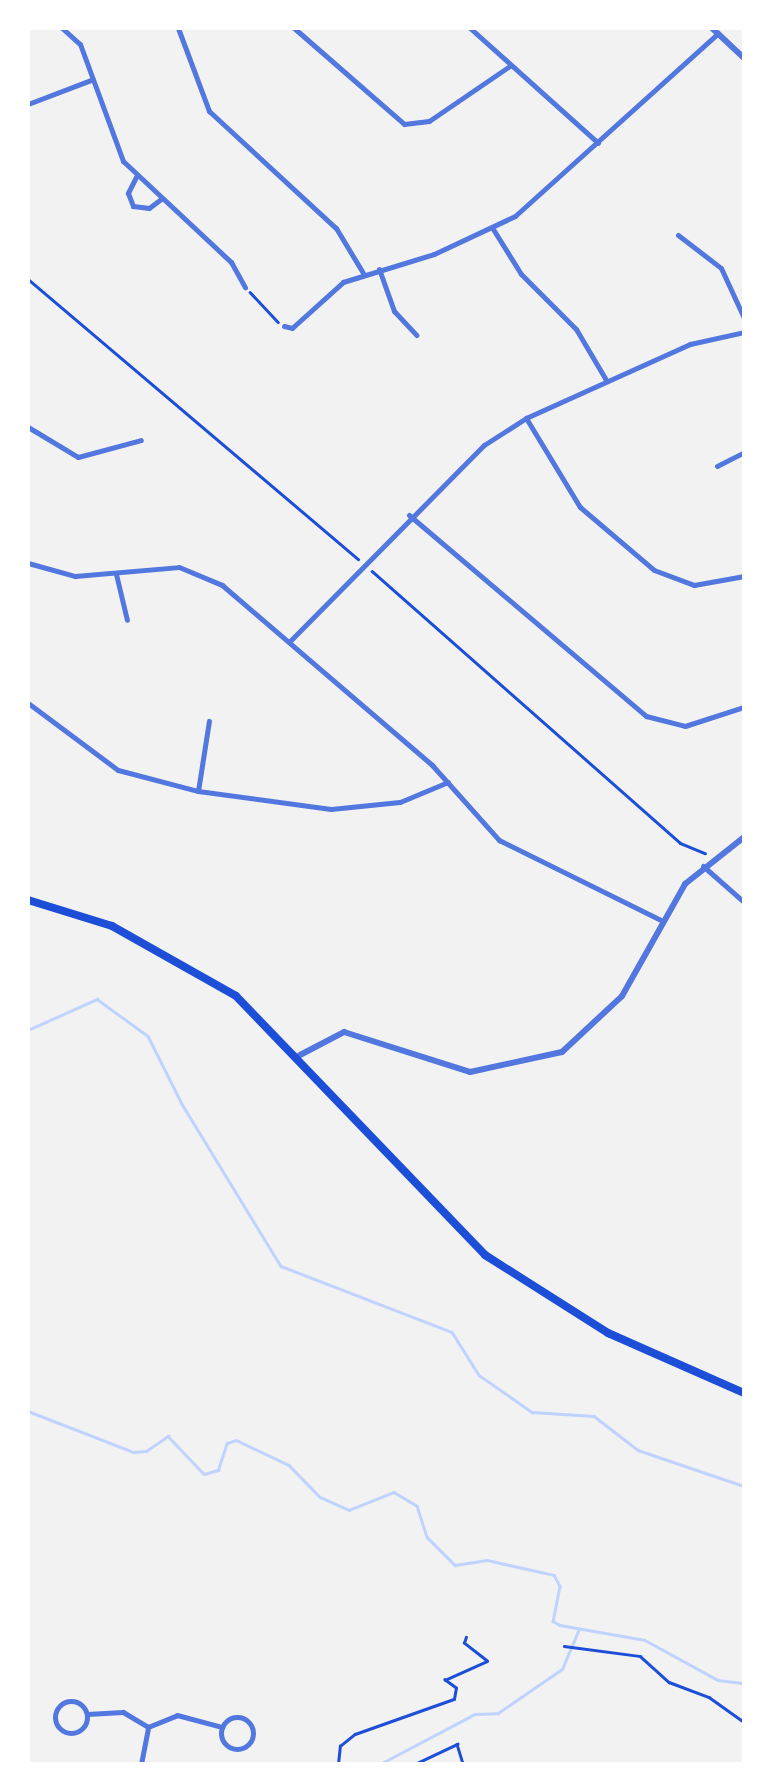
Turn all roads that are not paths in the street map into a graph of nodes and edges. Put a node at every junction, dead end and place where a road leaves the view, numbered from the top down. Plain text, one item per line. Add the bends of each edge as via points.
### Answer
1 (62, 28) edge
2 (178, 28) edge
3 (294, 28) edge
4 (470, 28) edge
5 (715, 30) edge
6 (744, 58) edge
7 (511, 65) junction
8 (91, 80) junction
9 (28, 104) edge
10 (598, 143) junction
11 (136, 178) junction
12 (161, 199) junction
13 (492, 230) junction
14 (678, 235) dead end
15 (378, 269) junction
16 (363, 273) junction
17 (245, 287) road end
18 (744, 318) edge
19 (280, 324) road end
20 (744, 332) edge
21 (416, 335) dead end
22 (606, 380) junction
23 (526, 418) junction
24 (28, 427) edge
25 (141, 440) dead end
26 (744, 452) edge
27 (717, 466) dead end
28 (409, 515) junction
29 (28, 563) edge
30 (116, 574) junction
31 (744, 576) edge
32 (128, 620) dead end
33 (290, 641) junction
34 (28, 703) edge
35 (744, 707) edge
36 (208, 721) dead end
37 (448, 782) junction
38 (198, 791) junction
39 (744, 837) edge
40 (702, 866) junction
41 (28, 900) edge
42 (744, 902) edge
43 (661, 920) junction
44 (300, 1056) junction
45 (744, 1393) edge
46 (87, 1714) junction
47 (148, 1727) junction
48 (222, 1727) junction
49 (141, 1764) edge

1 - 8 street via 80,44
2 - 16 street via 209,110 336,228
3 - 7 street via 389,116 411,126 442,114
4 - 7 street
5 - 6 street
5 - 10 street
7 - 10 street
8 - 9 street
8 - 11 street via 116,150
10 - 13 street via 540,198
11 - 12 street
11 - 12 street via 128,192 133,206 149,208
12 - 17 street via 232,262
13 - 15 street
13 - 22 street via 521,274 576,330
14 - 18 street via 721,268
15 - 16 street
15 - 21 street via 394,312
16 - 19 street via 334,288 292,328
20 - 22 street via 690,344
22 - 23 street
23 - 28 street via 461,462
23 - 31 street via 580,506 654,570 694,585
24 - 25 street via 86,458
26 - 27 street
28 - 33 street
28 - 35 street via 626,702 670,726 704,723
29 - 30 street via 76,576
30 - 32 street
30 - 33 street via 162,566 192,570 237,596
33 - 37 street
34 - 38 street via 129,775
36 - 38 street
37 - 38 street via 400,802 331,808
37 - 43 street via 499,840
39 - 40 street
40 - 42 street
40 - 43 street
41 - 44 main road via 74,911 172,956 236,996
43 - 44 street via 610,1011 547,1058 451,1070 344,1032
44 - 45 main road via 426,1200 513,1277 608,1333
46 - 46 street via 68,1702 56,1722 72,1734 83,1729
46 - 47 street via 124,1712
47 - 48 street via 177,1715
47 - 49 street
48 - 48 street via 227,1746 237,1750 251,1742 244,1719

